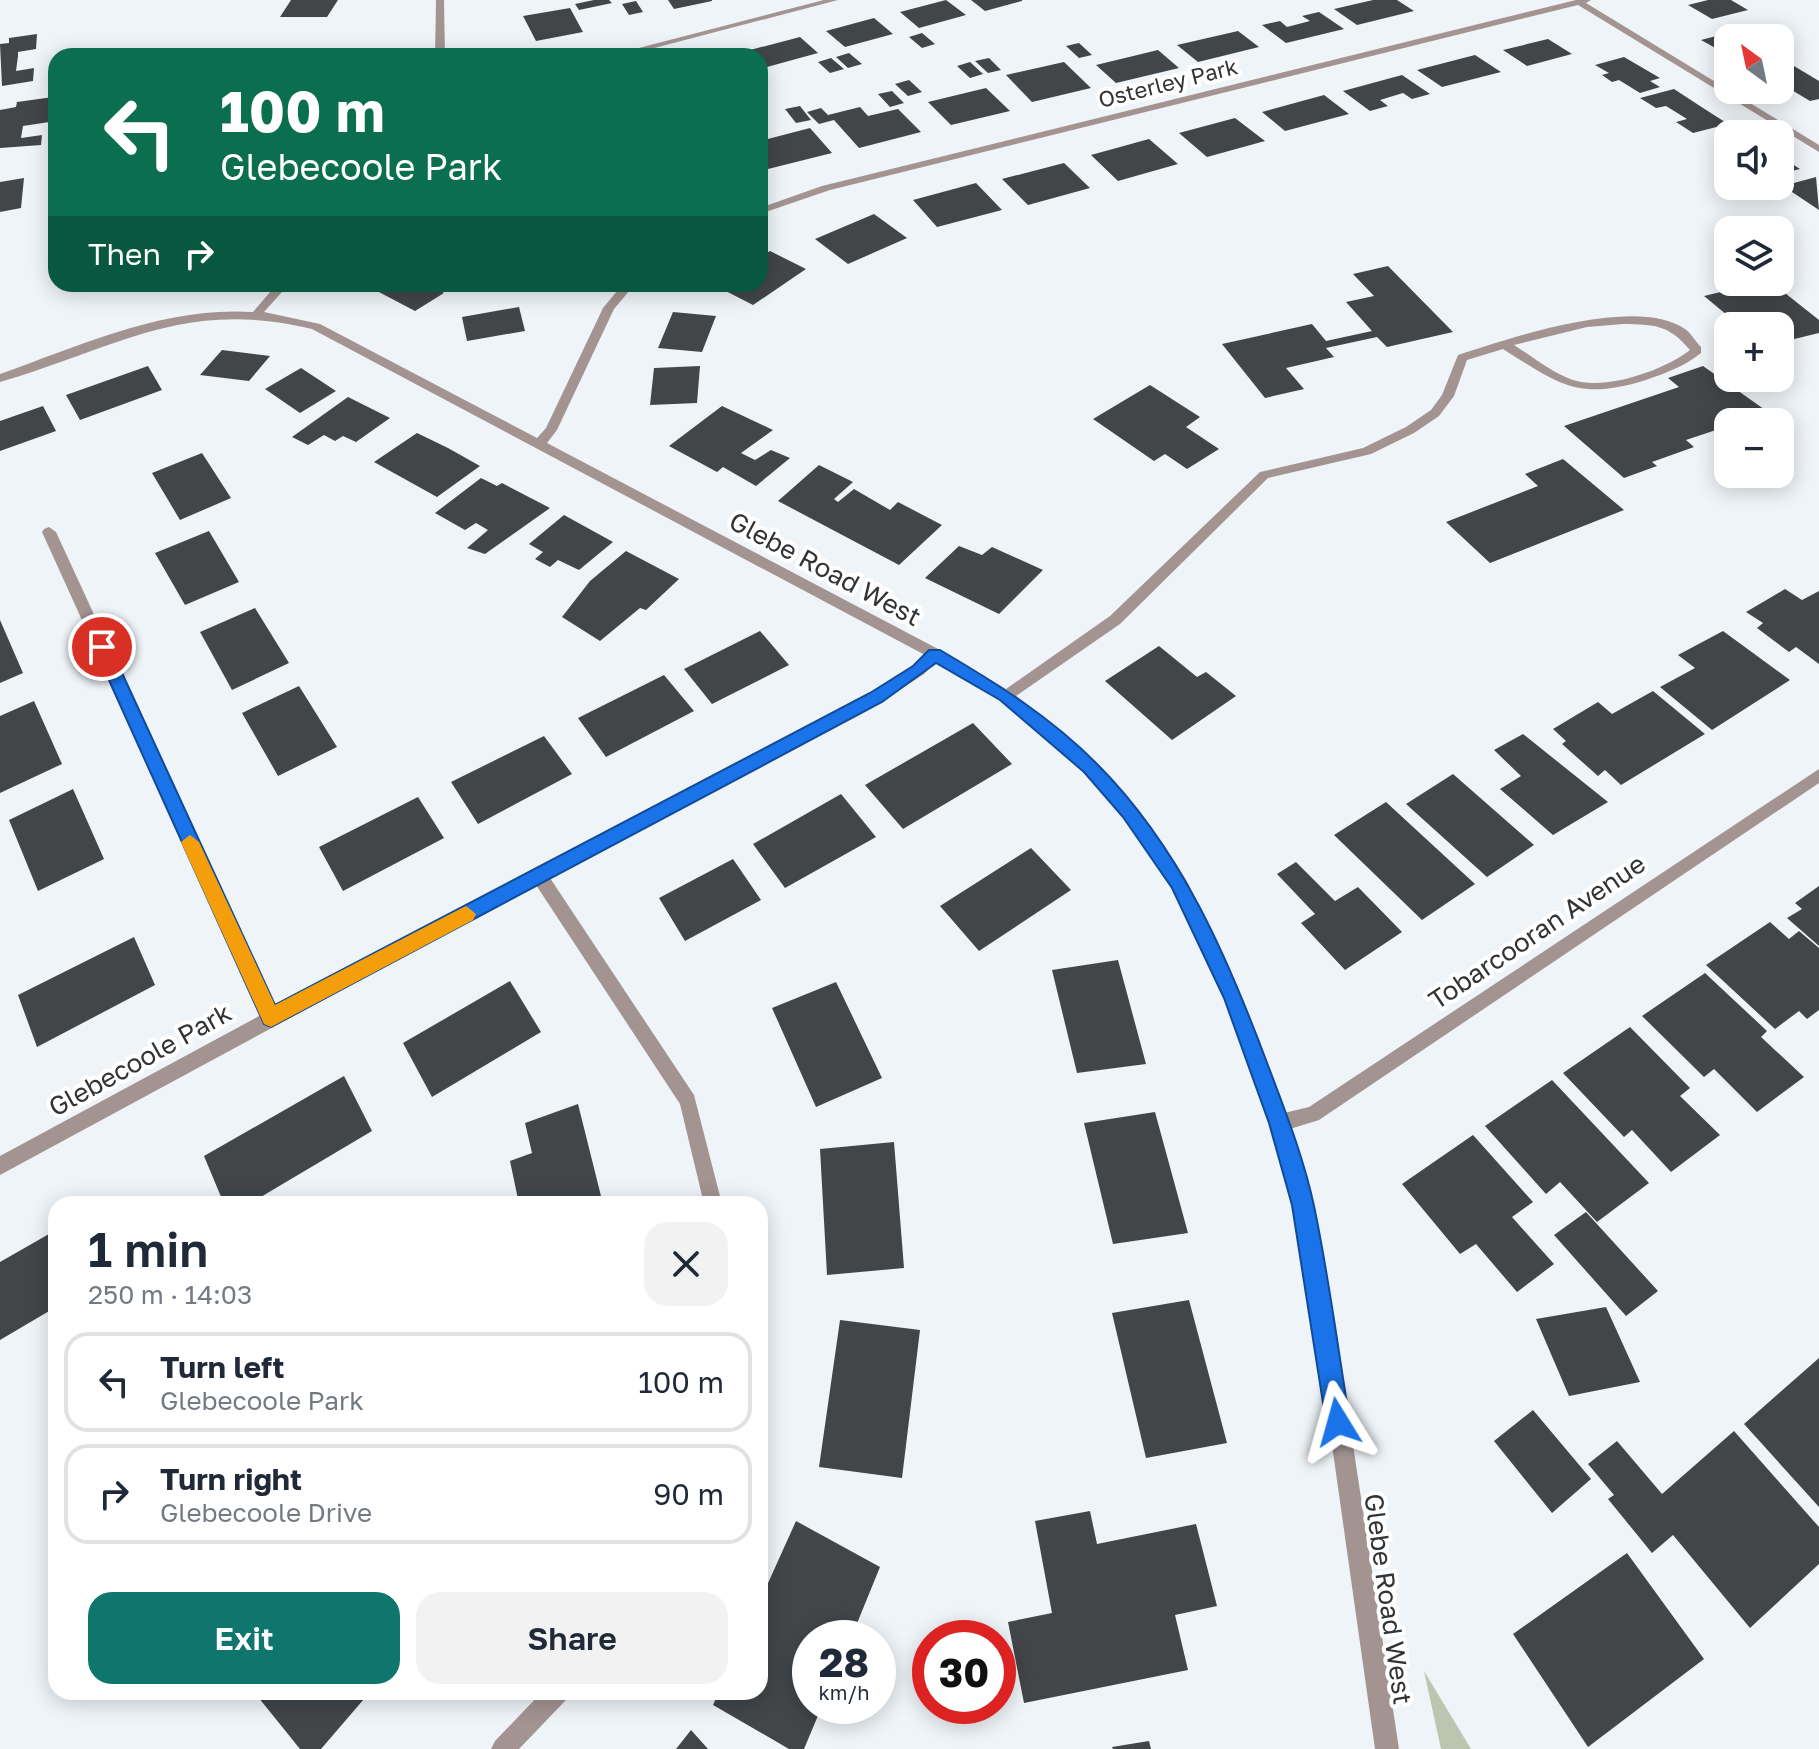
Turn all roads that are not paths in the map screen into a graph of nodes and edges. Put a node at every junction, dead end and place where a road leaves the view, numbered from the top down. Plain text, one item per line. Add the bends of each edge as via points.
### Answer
1 (440, 0) edge
2 (834, 0) edge
3 (1583, 1) edge
4 (440, 48) edge
5 (642, 48) edge
6 (1819, 149) edge
7 (768, 208) edge
8 (276, 292) edge
9 (622, 292) edge
10 (258, 312) junction
11 (1504, 344) junction
12 (0, 378) edge
13 (540, 443) junction
14 (49, 532) dead end
15 (935, 654) junction
16 (1006, 696) junction
17 (1819, 775) edge
18 (539, 876) junction
19 (271, 1018) junction
20 (1279, 1123) junction
21 (0, 1166) edge
22 (711, 1196) edge
23 (550, 1700) edge
24 (503, 1749) edge
25 (1387, 1749) edge

1 - 4 street
2 - 5 street
3 - 6 street
3 - 7 street, Osterley Park via 826,188
8 - 10 street
9 - 13 street via 609,308
10 - 12 street, Glebe Road West via 191,316 150,326
10 - 13 street, Glebe Road West via 290,317 347,340
11 - 11 street via 1595,323 1650,321 1675,326 1697,350 1683,363 1609,389 1583,388 1560,379
11 - 16 street via 1462,358 1448,396 1435,413 1410,430 1367,451 1264,475 1115,620
13 - 15 street, Glebe Road West
14 - 19 street
15 - 16 street, Glebe Road West
15 - 18 street, Glebecoole Park via 876,698
16 - 20 street, Glebe Road West via 1090,768 1179,883 1233,997
17 - 20 street, Tobarcooran Avenue via 1313,1114
18 - 19 street, Glebecoole Park
18 - 22 street via 688,1101
19 - 21 street, Glebecoole Park
20 - 25 street, Glebe Road West via 1303,1205 1327,1339
23 - 24 street

